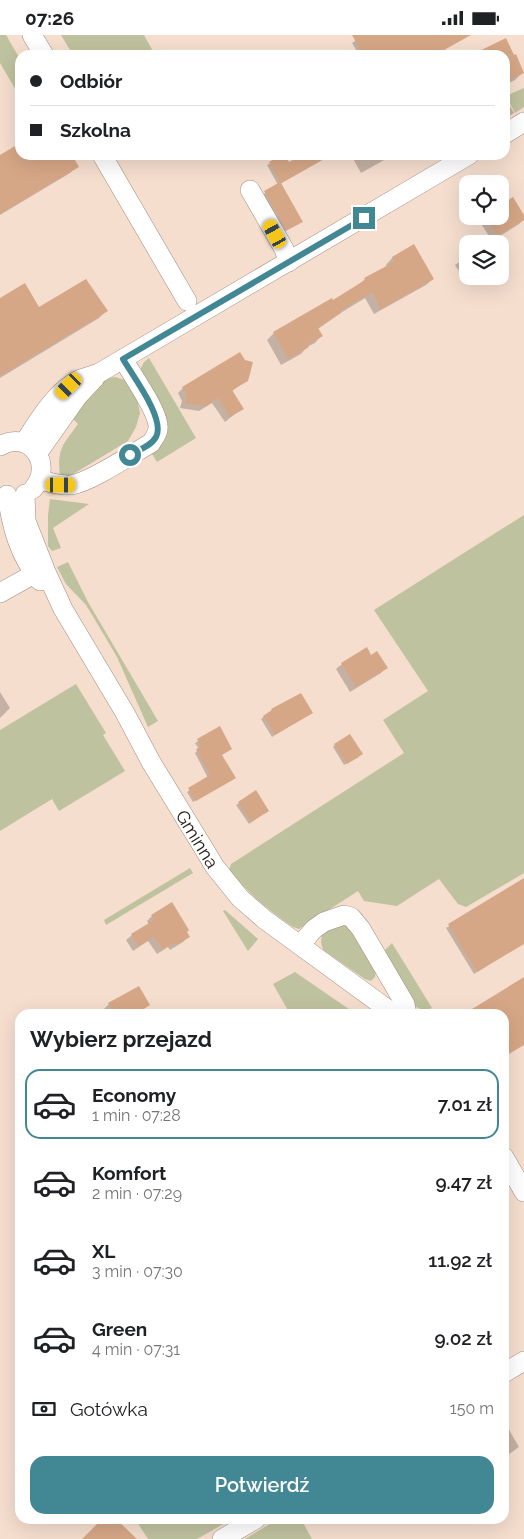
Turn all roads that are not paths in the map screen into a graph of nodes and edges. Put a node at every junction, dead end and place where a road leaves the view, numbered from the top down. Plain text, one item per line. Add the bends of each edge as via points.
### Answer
1 (32, 35) edge
2 (41, 50) edge
3 (524, 122) edge
4 (510, 131) edge
5 (105, 160) edge
6 (462, 160) edge
7 (250, 190) dead end
8 (289, 262) junction
9 (187, 301) dead end
10 (123, 359) junction
11 (0, 446) edge
12 (31, 448) junction
13 (40, 480) junction
14 (11, 494) edge
15 (34, 574) junction
16 (0, 593) edge
17 (63, 609) junction
18 (300, 945) junction
19 (387, 972) junction
20 (369, 996) junction
21 (387, 1009) edge
22 (406, 1009) edge
23 (509, 1166) edge
24 (524, 1192) edge
25 (524, 1361) edge
26 (509, 1370) edge
27 (248, 1524) edge
28 (222, 1539) edge

1 - 2 street
3 - 4 street
5 - 9 street
6 - 8 street
7 - 8 street
8 - 10 street
10 - 12 street via 69,386 45,410
10 - 13 street via 154,411 157,435 151,443 87,480 61,485
11 - 12 street via 13,441
12 - 13 street via 42,467
13 - 14 street via 34,489
14 - 15 street, Gminna via 11,524
14 - 17 street, Gminna via 26,521
15 - 16 street
15 - 17 street, Gminna
17 - 18 street, Gminna via 215,867 240,898
18 - 19 street via 324,922 344,915 351,917
18 - 20 street, Gminna
19 - 20 street
19 - 22 street
20 - 21 street, Gminna
23 - 24 street
25 - 26 street
27 - 28 street

